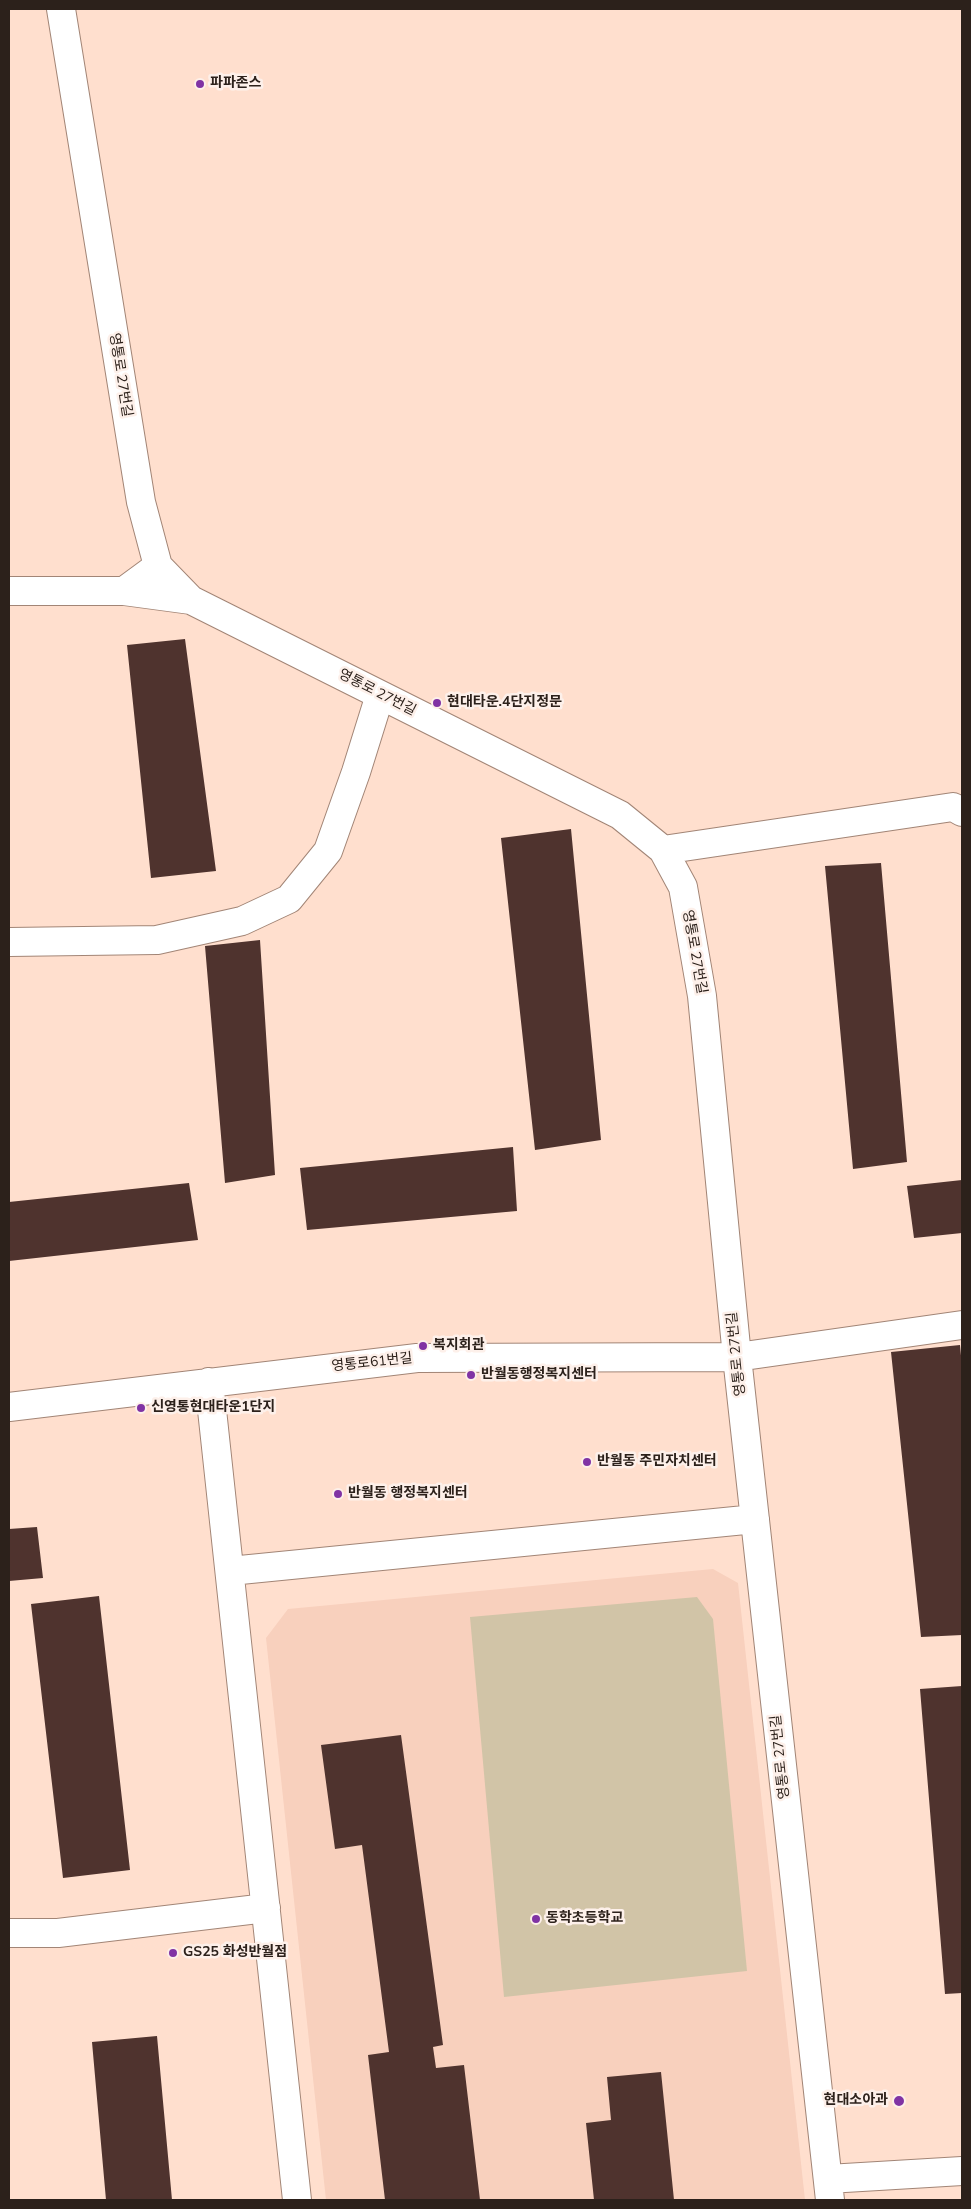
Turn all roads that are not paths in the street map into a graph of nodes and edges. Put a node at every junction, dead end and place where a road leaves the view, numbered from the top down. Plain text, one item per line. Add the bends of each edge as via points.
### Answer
1 (61, 9) edge
2 (158, 566) junction
3 (9, 591) edge
4 (124, 591) junction
5 (191, 600) junction
6 (380, 695) junction
7 (962, 812) edge
8 (663, 850) junction
9 (9, 942) edge
10 (962, 1325) edge
11 (737, 1357) junction
12 (209, 1382) junction
13 (9, 1407) edge
14 (755, 1519) junction
15 (230, 1571) junction
16 (266, 1908) junction
17 (9, 1934) edge
18 (962, 2171) edge
19 (829, 2190) edge
20 (297, 2200) edge

1 - 2 street, 영통로 27번길 via 141,502
2 - 4 street
2 - 5 street, 영통로 27번길
3 - 4 street
4 - 5 street
5 - 6 street, 영통로 27번길
6 - 8 street, 영통로 27번길 via 620,815
6 - 9 street via 328,851 289,899 242,921 158,940
7 - 8 street via 954,807
8 - 11 street, 영통로 27번길 via 683,887 702,996
10 - 11 street, 영통로61번길
11 - 12 street, 영통로61번길 via 417,1358
11 - 14 street, 영통로 27번길
12 - 13 street, 영통로61번길
12 - 15 street
14 - 15 street
14 - 19 street, 영통로 27번길
15 - 16 street
16 - 17 street via 58,1933
16 - 20 street
18 - 19 street

